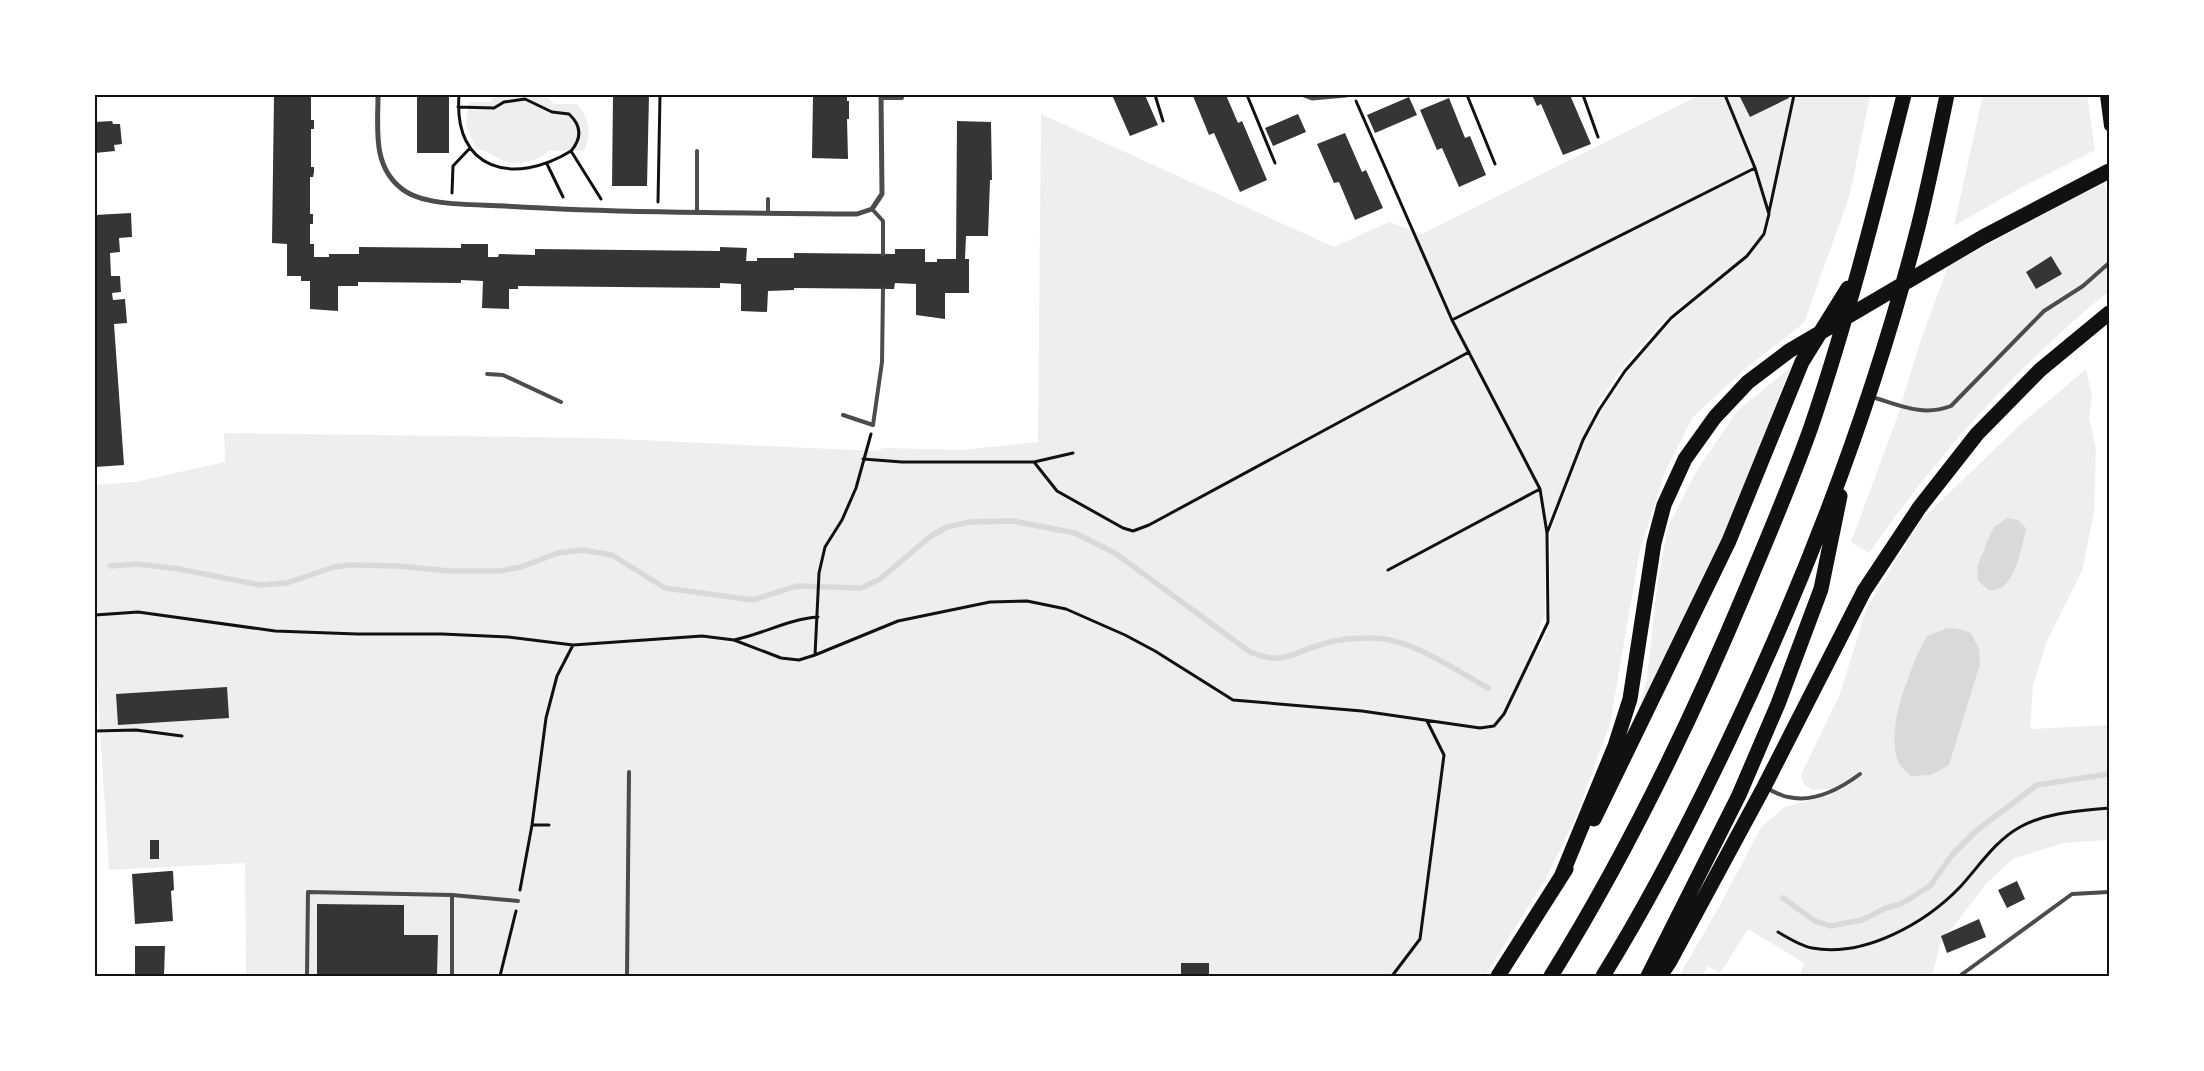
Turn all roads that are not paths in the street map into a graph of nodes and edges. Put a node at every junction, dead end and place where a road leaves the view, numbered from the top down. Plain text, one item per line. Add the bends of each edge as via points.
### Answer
1 (378, 95) edge
2 (1304, 95) edge
3 (1346, 95) edge
4 (1904, 95) edge
5 (1947, 95) edge
6 (2105, 95) edge
7 (881, 96) edge
8 (902, 98) dead end
9 (2109, 126) edge
10 (697, 151) dead end
11 (2109, 171) edge
12 (768, 199) dead end
13 (872, 209) junction
14 (697, 212) junction
15 (768, 213) junction
16 (883, 254) dead end
17 (2109, 263) edge
18 (1858, 272) junction
19 (883, 288) dead end
20 (2109, 313) edge
21 (486, 374) dead end
22 (1867, 396) junction
23 (561, 402) dead end
24 (843, 415) dead end
25 (1848, 455) junction
26 (629, 772) dead end
27 (1860, 774) dead end
28 (1764, 787) junction
29 (1560, 877) junction
30 (2109, 892) edge
31 (452, 895) junction
32 (518, 901) road end
33 (1962, 975) edge
34 (307, 976) edge
35 (452, 976) edge
36 (627, 976) edge
37 (1498, 976) edge
38 (1551, 976) edge
39 (1604, 976) edge
40 (1648, 976) edge
41 (1660, 976) edge

1 - 14 street via 380,160 387,175 402,190 415,197 451,203 569,210
2 - 3 street via 1312,98
4 - 18 highway
5 - 22 highway via 1916,234
6 - 9 main road
7 - 8 lane
7 - 13 street via 882,194
10 - 14 lane
11 - 29 highway via 1983,237 1789,351 1748,382 1715,416 1685,459 1664,504 1651,563 1630,699
12 - 15 lane
13 - 15 street via 857,214
13 - 16 lane via 883,221
14 - 15 street
17 - 22 lane via 2083,286 2044,311 1951,406 1936,412 1921,411
18 - 29 highway via 1802,362 1729,541 1599,811
18 - 38 highway via 1792,479 1724,642 1660,782
19 - 24 lane via 882,362 873,426
20 - 28 highway via 2040,370 1977,434 1919,508 1864,591
21 - 23 lane via 504,375
22 - 25 highway
25 - 39 highway via 1766,662 1700,800
25 - 40 highway via 1815,609 1739,795
26 - 36 lane
27 - 28 lane via 1835,791 1803,798 1788,798
28 - 41 highway
29 - 37 highway
30 - 33 lane via 2072,894
31 - 32 lane
31 - 34 lane via 308,892
31 - 35 lane

